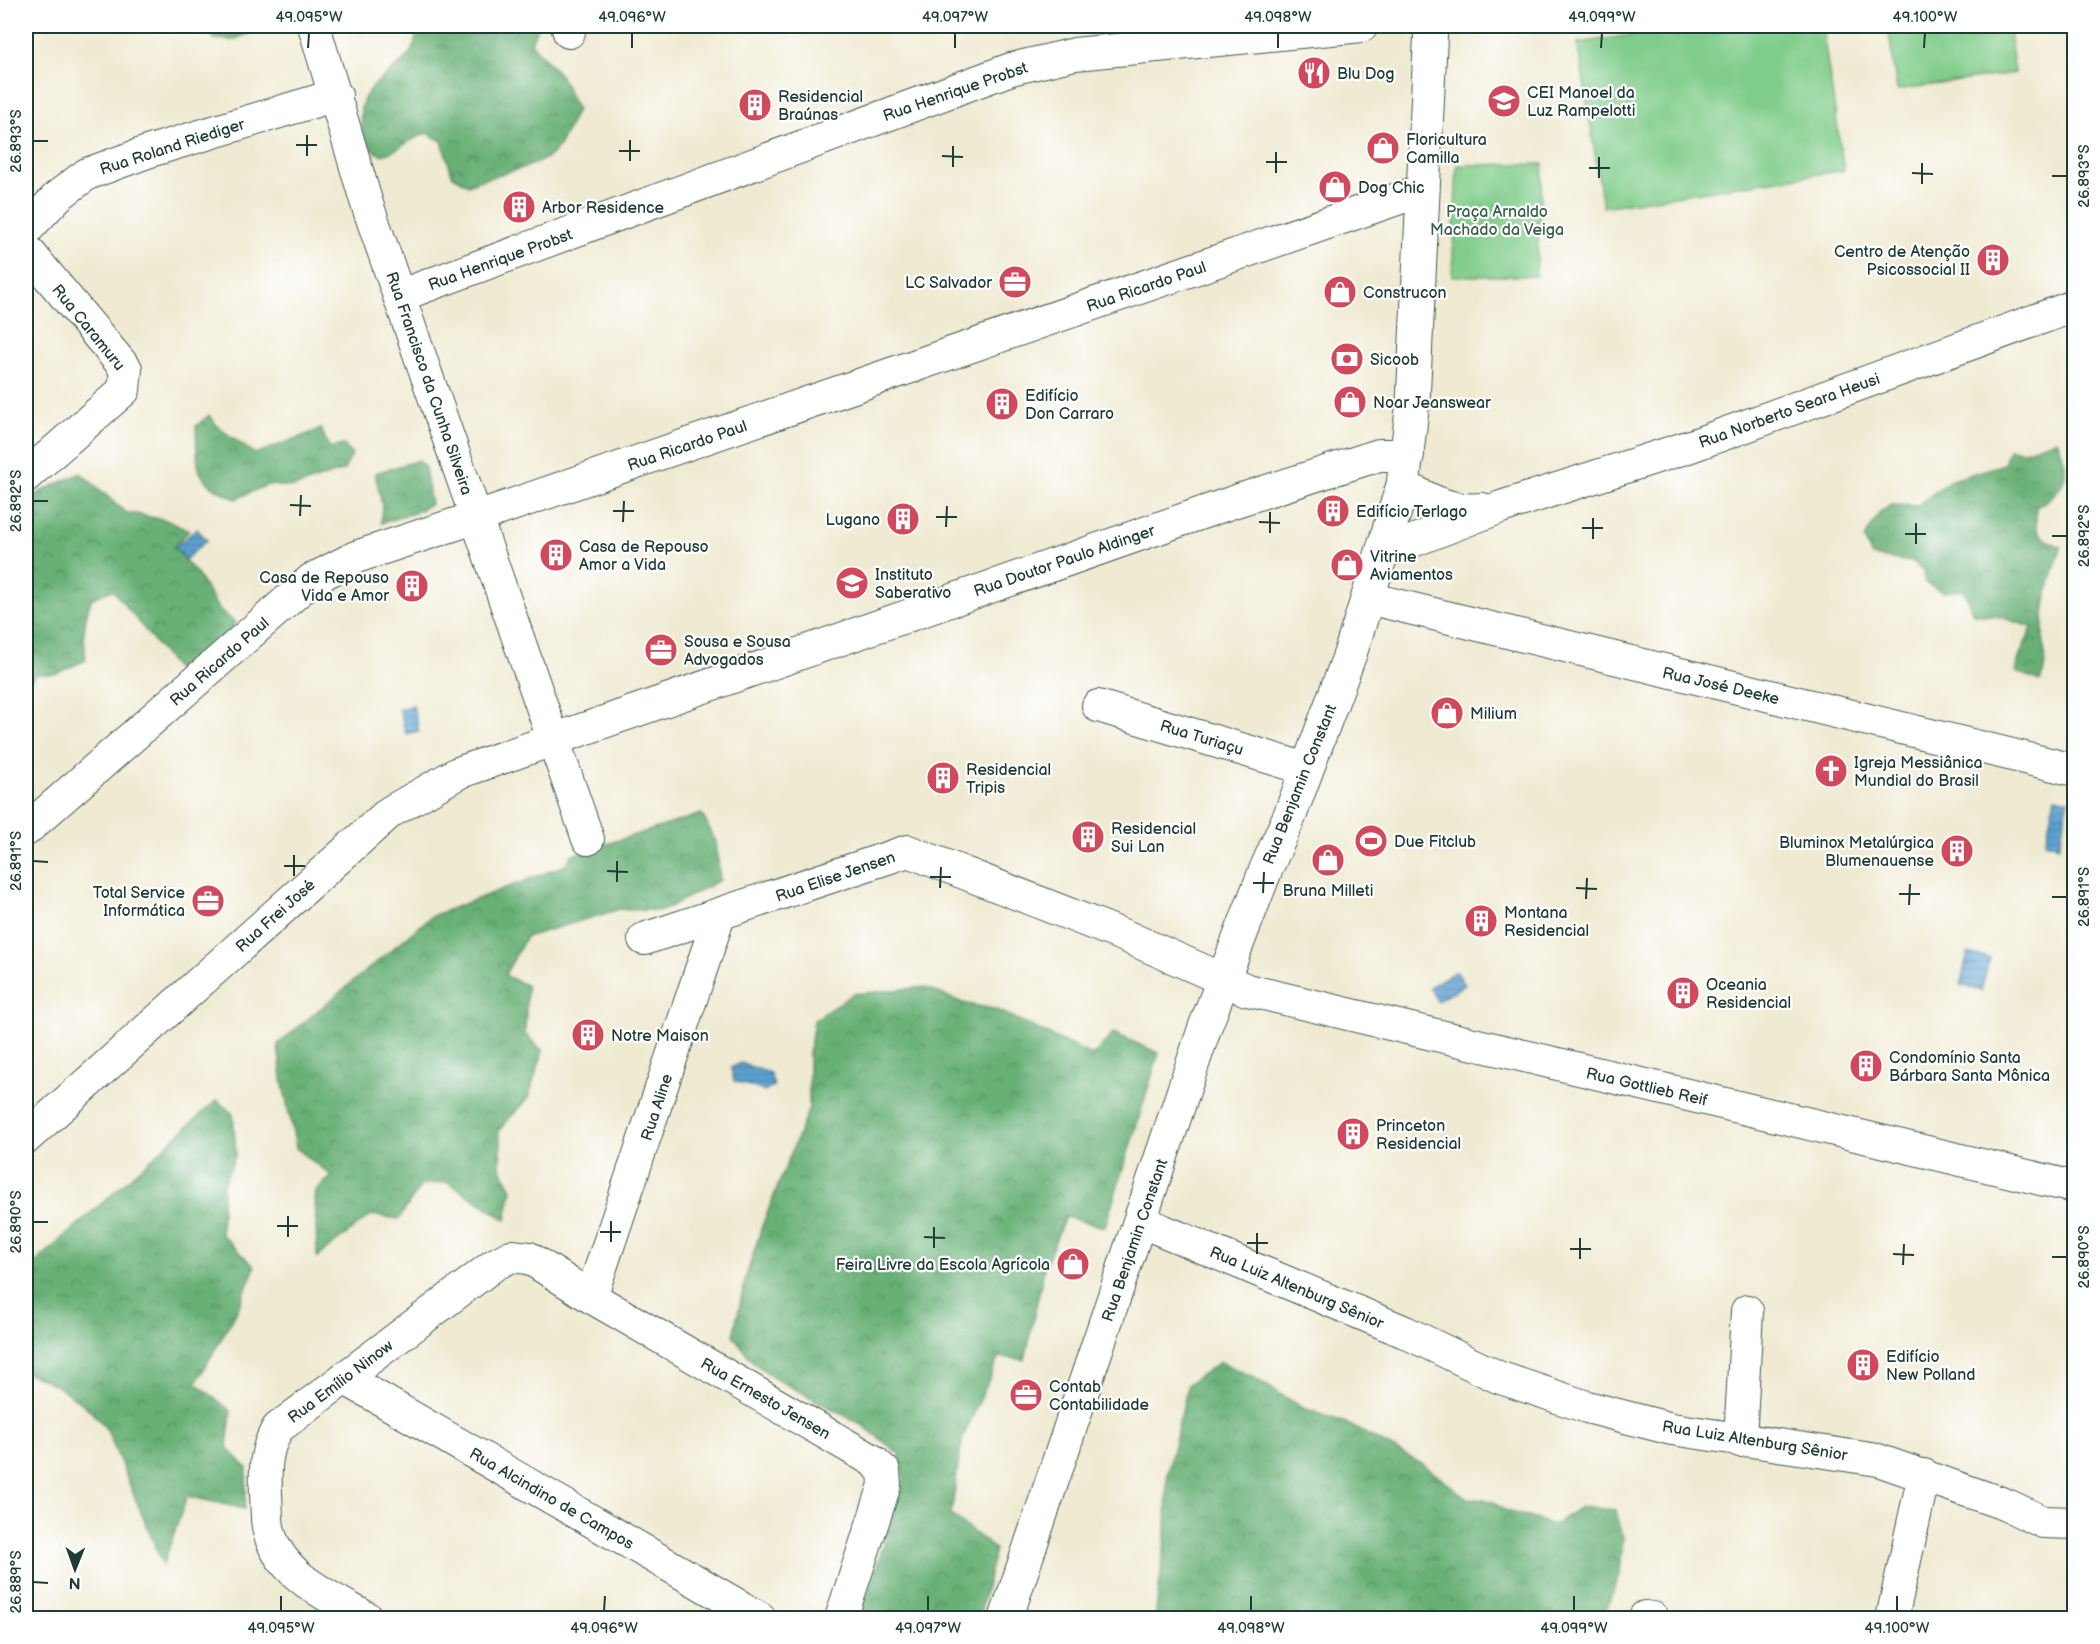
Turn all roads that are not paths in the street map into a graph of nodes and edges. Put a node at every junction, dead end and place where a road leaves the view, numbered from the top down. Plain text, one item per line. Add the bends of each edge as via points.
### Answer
1 (315, 26) edge
2 (1362, 26) edge
3 (1431, 26) edge
4 (336, 95) junction
5 (1423, 190) junction
6 (26, 230) edge
7 (26, 249) edge
8 (399, 297) junction
9 (2074, 306) edge
10 (1406, 470) junction
11 (26, 476) edge
12 (1501, 507) junction
13 (477, 517) junction
14 (1384, 552) junction
15 (1368, 598) junction
16 (1098, 706) dead end
17 (553, 738) junction
18 (1306, 769) junction
19 (2074, 770) edge
20 (26, 830) edge
21 (588, 839) dead end
22 (719, 916) junction
23 (644, 939) dead end
24 (1222, 978) junction
25 (26, 1138) edge
26 (2074, 1187) edge
27 (1140, 1221) junction
28 (511, 1256) joint
29 (591, 1297) junction
30 (1747, 1311) dead end
31 (344, 1378) junction
32 (1740, 1441) junction
33 (1924, 1475) junction
34 (2074, 1524) edge
35 (367, 1618) edge
36 (760, 1618) edge
37 (841, 1618) edge
38 (1006, 1618) edge
39 (1892, 1618) edge

1 - 4 street, Rua Francisco da Cunha Silveira
2 - 8 street, Rua Henrique Probst via 1075,54 1011,69
3 - 5 main road, Rua Benjamin Constant
4 - 6 street, Rua Roland Riediger via 87,174 58,196
4 - 8 street, Rua Francisco da Cunha Silveira
5 - 10 main road, Rua Benjamin Constant
5 - 13 street, Rua Ricardo Paul
7 - 11 street, Rua Caramuru via 126,369 127,381 124,390
8 - 13 street, Rua Francisco da Cunha Silveira
9 - 12 street, Rua Norberto Seara Heusi via 1691,446
10 - 12 street, Rua Norberto Seara Heusi via 1433,503 1452,509
10 - 14 main road, Rua Benjamin Constant
10 - 17 street, Rua Doutor Paulo Aldinger via 1378,455
12 - 14 street, Rua Norberto Seara Heusi
13 - 17 street, Rua Francisco da Cunha Silveira
13 - 20 street, Rua Ricardo Paul via 356,557 311,580
14 - 15 main road, Rua Benjamin Constant
15 - 18 main road, Rua Benjamin Constant
15 - 19 street, Rua José Deeke
16 - 18 street, Rua Turiaçu
17 - 21 street, Rua Francisco da Cunha Silveira
17 - 25 street, Rua Frei José via 458,773 390,812
18 - 24 main road, Rua Benjamin Constant
22 - 23 street, Rua Elise Jensen
22 - 24 street, Rua Elise Jensen via 908,851
22 - 29 street, Rua Aline
24 - 26 street, Rua Gottlieb Reif via 1247,990 1293,1002
24 - 27 main road, Rua Benjamin Constant
27 - 32 street, Rua Luiz Altenburg Sênior via 1405,1332 1498,1377 1587,1407 1672,1429
27 - 38 main road, Rua Benjamin Constant
28 - 29 street, Rua Ernesto Jensen via 529,1258
28 - 31 street, Rua Emílio Ninow via 494,1264
29 - 37 street, Rua Ernesto Jensen via 872,1460 884,1471 885,1485
30 - 32 street
31 - 35 street, Rua Emílio Ninow via 278,1428 268,1444 268,1528 281,1559 308,1584
31 - 36 street, Rua Alcindino de Campos
32 - 33 street, Rua Luiz Altenburg Sênior via 1878,1460
33 - 34 street, Rua Luiz Altenburg Sênior via 2043,1522
33 - 39 street

